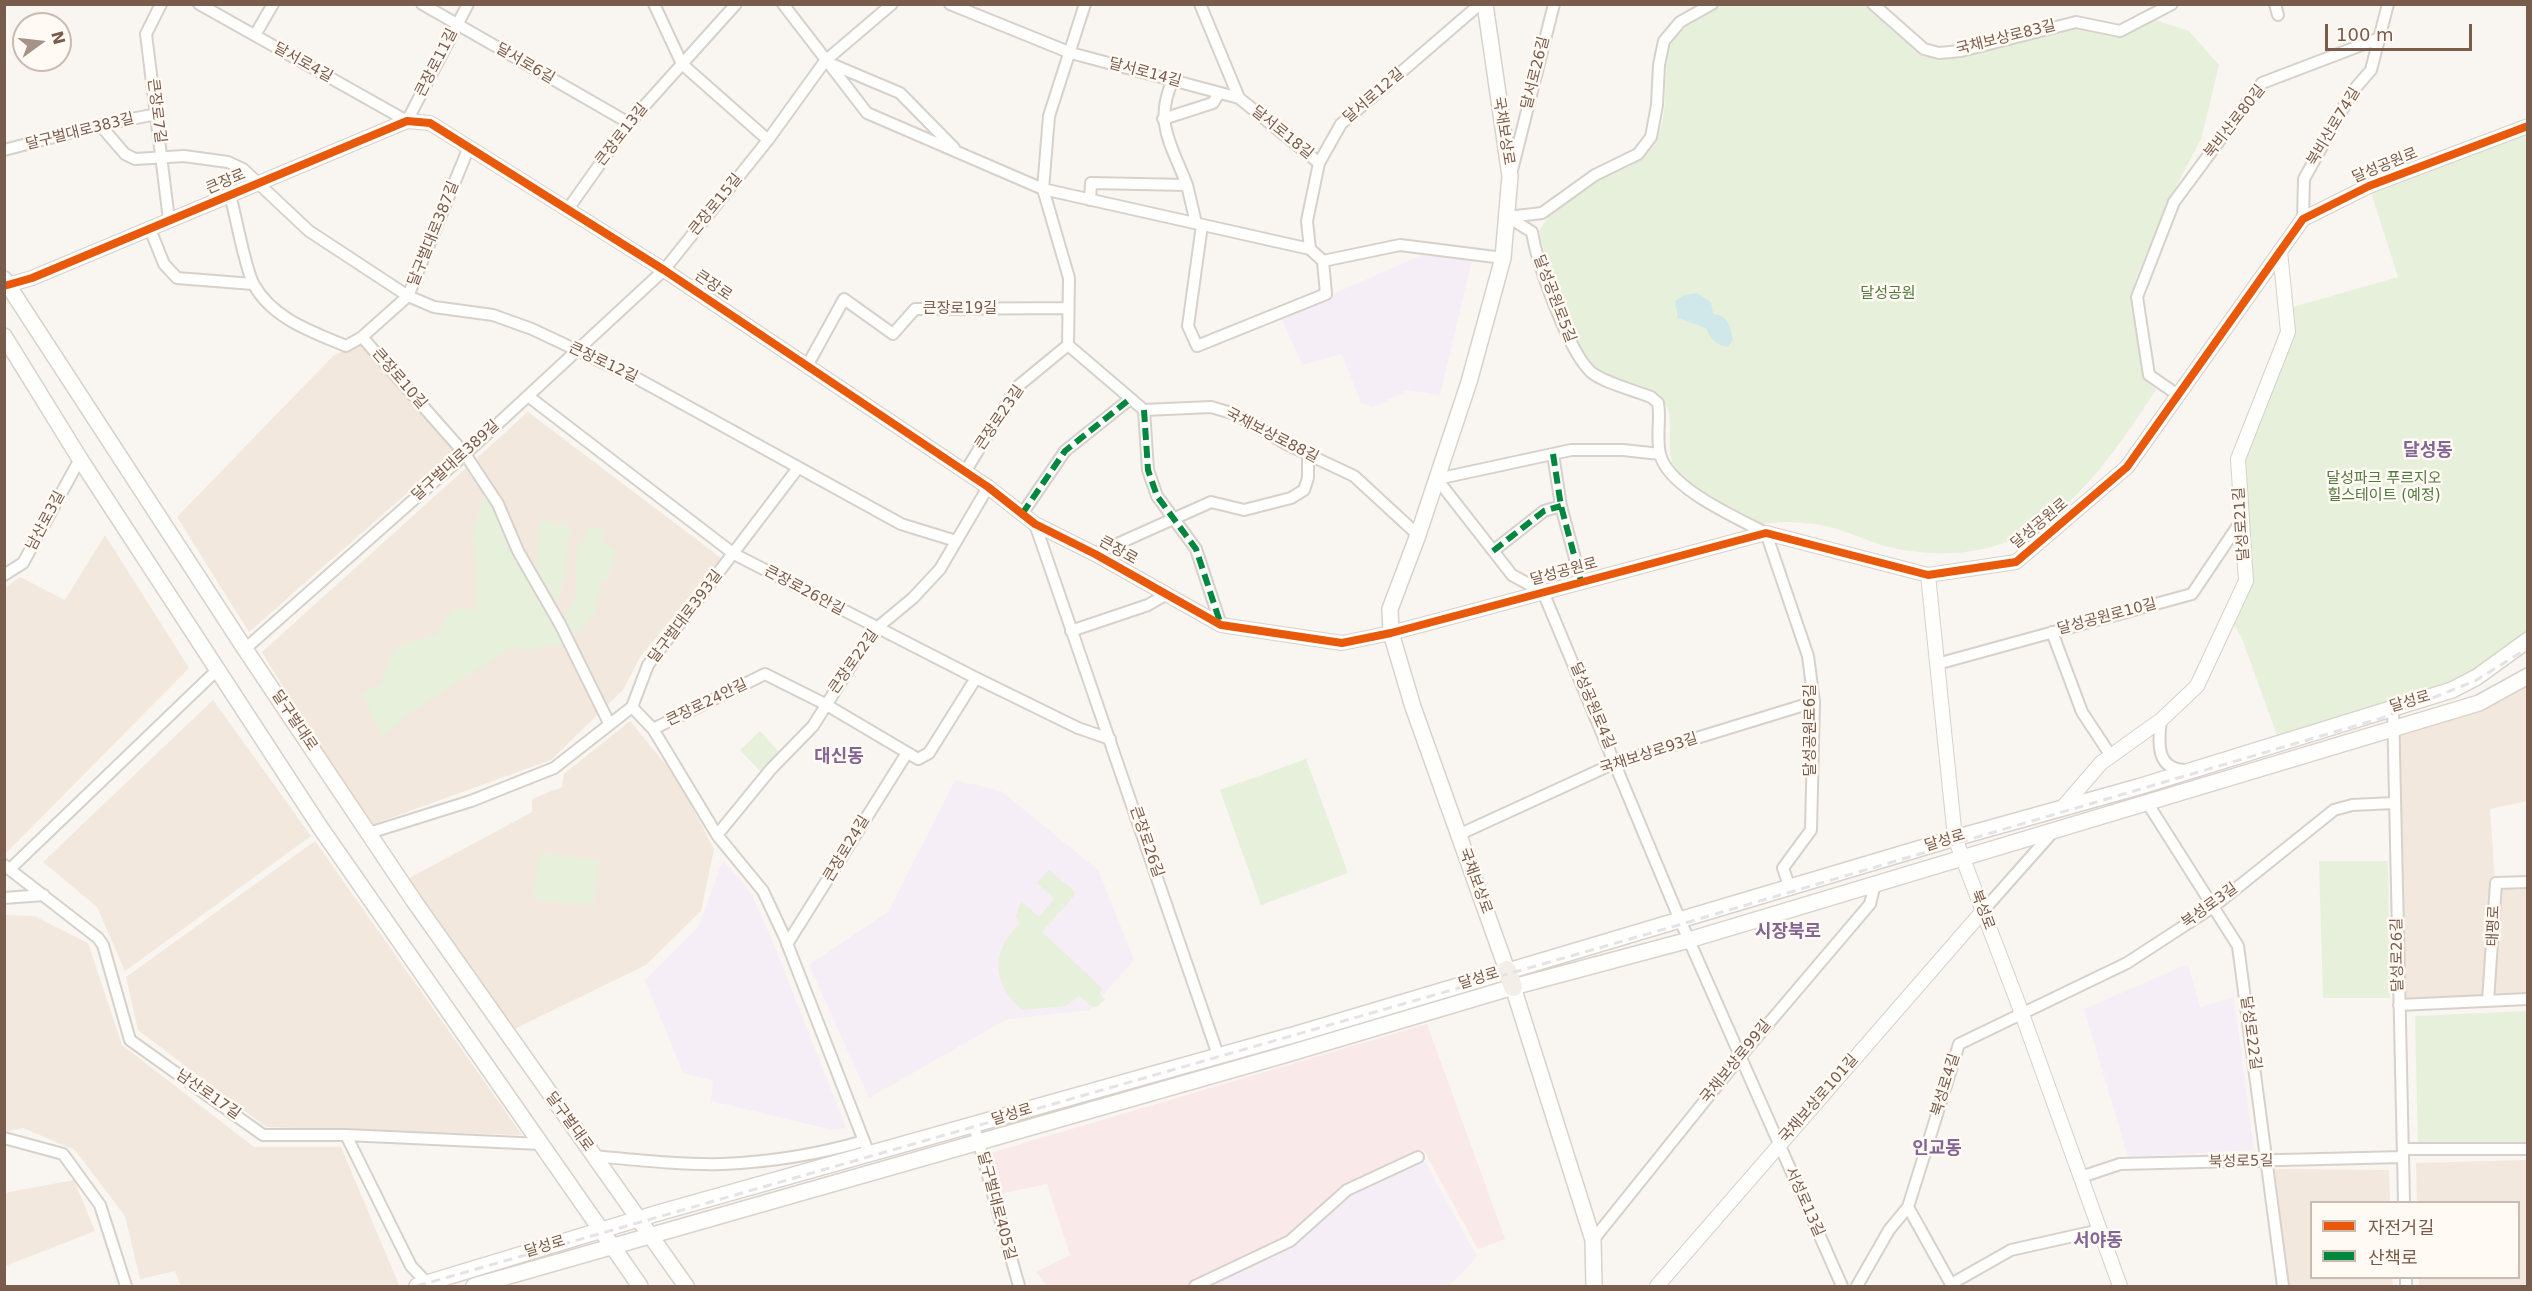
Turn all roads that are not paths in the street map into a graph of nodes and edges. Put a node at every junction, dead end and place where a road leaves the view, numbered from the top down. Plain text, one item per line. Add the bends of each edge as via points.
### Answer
1 (161, 4) edge
2 (199, 4) edge
3 (273, 4) edge
4 (422, 4) edge
5 (468, 4) edge
6 (654, 4) edge
7 (736, 4) edge
8 (783, 4) edge
9 (892, 4) edge
10 (950, 4) edge
11 (1085, 4) edge
12 (1200, 4) edge
13 (1480, 4) edge
14 (1485, 4) edge
15 (1554, 4) edge
16 (1712, 4) edge
17 (1873, 4) edge
18 (2172, 4) edge
19 (2388, 4) edge
20 (456, 25) junction
21 (255, 35) junction
22 (2380, 38) junction
23 (1071, 53) junction
24 (825, 61) junction
25 (682, 64) junction
26 (1173, 80) junction
27 (1219, 93) junction
28 (1239, 98) junction
29 (157, 114) junction
30 (1163, 119) junction
31 (407, 121) junction
32 (629, 123) junction
33 (100, 125) junction
34 (2528, 126) edge
35 (768, 140) junction
36 (469, 147) junction
37 (4, 150) edge
38 (958, 152) junction
39 (162, 157) junction
40 (1319, 163) junction
41 (1510, 176) junction
42 (259, 183) junction
43 (1187, 185) junction
44 (1043, 189) junction
45 (230, 195) junction
46 (1090, 200) junction
47 (568, 209) junction
48 (1508, 217) junction
49 (2303, 219) junction
50 (169, 220) junction
51 (1199, 224) junction
52 (150, 229) junction
53 (1310, 249) junction
54 (2280, 251) junction
55 (1503, 258) junction
56 (1323, 261) junction
57 (664, 270) junction
58 (6, 283) edge
59 (253, 284) junction
60 (408, 296) junction
61 (1068, 309) junction
62 (4, 336) edge
63 (362, 337) junction
64 (1068, 345) junction
65 (577, 350) junction
66 (807, 366) junction
67 (2178, 395) junction
68 (528, 396) junction
69 (1130, 399) junction
70 (1144, 410) junction
71 (1660, 453) junction
72 (465, 454) junction
73 (1308, 454) junction
74 (1553, 454) junction
75 (80, 459) junction
76 (798, 468) junction
77 (965, 472) junction
78 (1437, 479) junction
79 (988, 487) junction
80 (1561, 506) junction
81 (1022, 514) junction
82 (1173, 519) junction
83 (2241, 521) junction
84 (1035, 524) junction
85 (1766, 532) junction
86 (1418, 535) junction
87 (956, 541) junction
88 (1493, 551) junction
89 (734, 554) junction
90 (1095, 554) junction
91 (5, 572) edge
92 (1928, 575) junction
93 (1581, 581) junction
94 (1543, 592) junction
95 (1167, 594) junction
96 (1221, 625) junction
97 (876, 629) junction
98 (1071, 631) junction
99 (1391, 633) junction
100 (2052, 633) junction
101 (2528, 640) edge
102 (245, 649) junction
103 (1937, 664) junction
104 (216, 671) junction
105 (2528, 675) edge
106 (976, 678) junction
107 (2528, 684) edge
108 (2500, 692) junction
109 (1814, 702) junction
110 (825, 704) junction
111 (632, 707) junction
112 (2393, 707) junction
113 (2161, 720) junction
114 (609, 723) junction
115 (653, 729) junction
116 (2393, 730) junction
117 (1110, 739) junction
118 (907, 753) junction
119 (2111, 756) junction
120 (1616, 763) junction
121 (2195, 769) junction
122 (2394, 803) junction
123 (2148, 804) junction
124 (2063, 807) junction
125 (369, 833) junction
126 (2052, 833) junction
127 (717, 835) junction
128 (1458, 835) junction
129 (1955, 838) junction
130 (1962, 857) junction
131 (7, 867) edge
132 (2528, 882) edge
133 (1875, 884) junction
134 (1790, 888) junction
135 (44, 896) junction
136 (4, 897) edge
137 (2213, 907) junction
138 (1982, 912) junction
139 (1680, 920) junction
140 (1689, 940) junction
141 (787, 944) junction
142 (1510, 979) junction
143 (2528, 999) edge
144 (2488, 1000) junction
145 (2399, 1005) junction
146 (2023, 1015) junction
147 (1218, 1055) junction
148 (1740, 1057) junction
149 (976, 1133) junction
150 (346, 1135) junction
151 (4, 1138) edge
152 (541, 1144) junction
153 (1779, 1145) junction
154 (867, 1148) junction
155 (2528, 1149) edge
156 (2403, 1153) junction
157 (594, 1156) junction
158 (1418, 1157) dead end
159 (2266, 1161) junction
160 (2081, 1177) junction
161 (2404, 1201) edge
162 (1908, 1207) junction
163 (639, 1219) junction
164 (601, 1230) junction
165 (2100, 1230) junction
166 (650, 1235) junction
167 (1593, 1240) junction
168 (612, 1245) junction
169 (424, 1285) edge
170 (1952, 1285) edge
171 (1015, 1286) edge
172 (126, 1287) edge
173 (474, 1287) edge
174 (640, 1287) edge
175 (686, 1287) edge
176 (1195, 1287) edge
177 (1594, 1287) edge
178 (1657, 1287) edge
179 (1842, 1287) edge
180 (1857, 1287) edge
181 (2121, 1287) edge
182 (2283, 1287) edge

1 - 29 street, 큰장로7길 via 147,34
2 - 21 street, 달서로4길
3 - 21 street
4 - 20 street, 달서로6길
5 - 20 street, 큰장로11길
6 - 25 street
7 - 25 street, 큰장로13길
8 - 24 street
9 - 24 street, 큰장로15길
10 - 23 street, 달서로14길
11 - 23 street
12 - 28 street, 달서로18길
13 - 40 street, 달서로12길 via 1341,124
14 - 41 main road, 국채보상로
15 - 41 street, 달서로26길
16 - 48 street via 1680,22 1664,41 1651,137 1638,154 1595,175 1542,213
17 - 18 street, 국채보상로83길 via 1924,49 1939,53 2076,22 2120,31
19 - 22 street, 북비산로74길
20 - 31 street, 큰장로11길
20 - 32 street, 달서로6길
21 - 31 street, 달서로4길
22 - 49 street, 북비산로74길 via 2372,70 2352,92 2304,179
22 - 67 street, 북비산로80길 via 2262,83 2174,202 2138,297 2149,375
23 - 26 street, 달서로14길
23 - 44 street via 1049,116
24 - 35 street, 큰장로15길
24 - 38 street via 900,93
24 - 38 street via 867,113
25 - 32 street, 큰장로13길
25 - 35 street
26 - 27 street, 달서로14길
26 - 30 street via 1166,94
27 - 28 street, 달서로14길
27 - 30 street, 달서로14길 via 1213,103
28 - 40 street, 달서로18길
29 - 33 street, 달구벌대로383길
29 - 39 street, 큰장로7길
30 - 43 street
31 - 36 street, 큰장로 via 430,123
31 - 42 street, 큰장로
32 - 47 street, 큰장로13길
33 - 37 street, 달구벌대로383길
33 - 39 street, 큰장로 via 125,154 135,159
34 - 49 street, 달성공원로 via 2368,186
35 - 57 street, 큰장로15길
36 - 47 street, 큰장로
36 - 60 street, 달구벌대로387길
38 - 44 street
39 - 42 street, 큰장로 via 228,162
39 - 50 street, 큰장로7길
40 - 53 street, 달서로12길 via 1307,221
41 - 48 main road, 국채보상로
42 - 45 street, 큰장로
42 - 60 street, 큰장로12길 via 309,231
43 - 46 street via 1091,183
43 - 51 street
44 - 46 street
44 - 61 street via 1069,278
45 - 50 street, 큰장로
45 - 59 street, 큰장로10길
46 - 51 street
47 - 57 street, 큰장로
48 - 55 main road, 국채보상로
48 - 71 street, 달성공원로5길 via 1533,232 1535,250 1573,348 1592,373 1658,403
49 - 54 street, 달성공원로
50 - 52 street, 큰장로
51 - 53 street
51 - 56 street via 1188,326 1197,346 1326,294
52 - 58 street, 큰장로
52 - 59 street via 164,264 177,278
53 - 56 street
54 - 67 street, 달성공원로
54 - 83 street, 달성로21길 via 2288,332 2238,459
55 - 56 street via 1400,245
55 - 78 main road, 국채보상로
57 - 65 street, 달구벌대로389길
57 - 66 street, 큰장로
58 - 102 main road, 달구벌대로
59 - 63 street, 큰장로10길 via 270,306 302,327 346,346
60 - 63 street, 달구벌대로387길
60 - 65 street, 큰장로12길 via 434,307 493,315
61 - 64 street
61 - 66 street, 큰장로19길 via 915,309 893,334 844,298
62 - 75 main road
63 - 72 street, 큰장로10길
64 - 69 street
64 - 77 street, 큰장로23길 via 1017,387
65 - 68 street, 달구벌대로389길
65 - 76 street, 큰장로12길 via 638,379
66 - 77 street, 큰장로
67 - 92 street, 달성공원로 via 2127,468 2016,561
68 - 72 street, 달구벌대로389길
68 - 89 street, 큰장로26안길
69 - 70 street
69 - 81 street via 1065,451
70 - 73 street, 국채보상로88길 via 1211,407 1235,414
70 - 82 street via 1148,470 1157,496
71 - 74 street via 1571,450
71 - 85 street via 1684,486
72 - 102 street, 달구벌대로389길
72 - 114 street, 큰장로10길 via 498,504
73 - 82 street via 1304,490 1291,498 1244,510 1211,502
73 - 86 street, 국채보상로88길 via 1354,476
74 - 78 street
74 - 80 street, 달성공원로
75 - 91 street, 남산로3길 via 23,563
75 - 104 main road
76 - 87 street, 큰장로12길 via 901,524
76 - 89 street, 달구벌대로393길
77 - 79 street, 큰장로
78 - 86 main road, 국채보상로
78 - 88 street, 달성공원로
79 - 81 street, 큰장로
79 - 87 street, 큰장로22길
80 - 88 street via 1544,512
80 - 93 street, 달성공원로
81 - 84 street, 큰장로
82 - 90 street
82 - 96 street via 1196,549
83 - 100 street, 달성공원로10길 via 2192,594
83 - 113 street, 달성로21길 via 2246,581 2197,686
84 - 90 street, 큰장로
84 - 98 street, 큰장로26길
85 - 92 street, 달성공원로
85 - 93 street, 달성공원로
85 - 109 street, 달성공원로6길 via 1808,656
86 - 99 main road, 국채보상로 via 1390,609
87 - 97 street, 큰장로22길 via 940,569
88 - 94 street, 달성공원로 via 1512,575
89 - 97 street, 큰장로26안길
89 - 111 street, 달구벌대로393길 via 648,664
90 - 95 street, 큰장로
92 - 103 street, 북성로
93 - 94 street, 달성공원로
94 - 99 street, 달성공원로
94 - 120 street, 달성공원로4길
95 - 96 street, 큰장로
95 - 98 street via 1148,605
96 - 99 street, 큰장로 via 1342,643
97 - 106 street, 큰장로26안길
97 - 110 street, 큰장로22길
98 - 117 street, 큰장로26길
99 - 128 main road, 국채보상로
100 - 103 street, 달성공원로10길
100 - 119 street via 2082,712
101 - 112 main road, 달성로 via 2452,690
102 - 125 main road, 달구벌대로
103 - 129 street, 북성로
104 - 131 street
104 - 152 main road via 326,837
105 - 108 main road
106 - 117 street, 큰장로26안길 via 1078,728
106 - 118 street, 큰장로24안길 via 929,753 918,759
107 - 108 main road
108 - 116 main road via 2478,703
109 - 120 street, 국채보상로93길
109 - 134 street, 달성공원로6길 via 1811,830 1783,868
110 - 115 street, 큰장로24안길 via 765,674
110 - 118 street, 큰장로24안길
110 - 127 street, 큰장로22길 via 813,726 771,769
111 - 114 street
111 - 115 street
112 - 116 street, 달성로26길
112 - 121 main road, 달성로
113 - 119 street, 달성로21길
113 - 121 street via 2159,745 2165,763 2172,769
114 - 125 street via 554,768 471,801
115 - 127 street
116 - 122 street, 달성로26길
116 - 123 main road
117 - 147 street, 큰장로26길
118 - 141 street, 큰장로24길
119 - 124 street, 달성로21길
120 - 128 street, 국채보상로93길
120 - 139 street, 달성공원로4길
121 - 124 main road, 달성로
122 - 137 street, 북성로3길 via 2334,810
122 - 145 street, 달성로26길
123 - 126 main road
123 - 137 street, 달성로22길
124 - 129 main road, 달성로
125 - 157 main road, 달구벌대로
126 - 130 main road
126 - 138 street
127 - 141 street via 763,891
128 - 142 main road, 국채보상로
129 - 130 street, 북성로
129 - 134 main road, 달성로
130 - 133 main road
130 - 138 street, 북성로
131 - 135 street, 남산로17길
132 - 144 street, 태평로 via 2496,883
133 - 140 main road
133 - 148 street, 국채보상로99길 via 1870,904
134 - 139 main road, 달성로
135 - 136 street
135 - 150 street, 남산로17길 via 103,945 130,1040 263,1135
137 - 146 street, 북성로3길 via 2127,963
137 - 159 street, 달성로22길 via 2238,946
138 - 146 street, 북성로
138 - 153 street, 국채보상로101길
139 - 140 street, 서성로13길
139 - 142 main road, 달성로
140 - 142 main road
140 - 148 street, 서성로13길
141 - 154 street
142 - 147 main road, 달성로
142 - 149 main road via 1284,1055
142 - 167 main road, 국채보상로
143 - 144 street
144 - 145 street
145 - 156 street, 달성로26길
146 - 160 street, 북성로
146 - 162 street, 북성로4길 via 1959,1044
147 - 149 main road, 달성로
148 - 153 street, 서성로13길
148 - 167 street, 국채보상로99길
149 - 154 main road, 달성로
149 - 166 main road
149 - 171 street, 달구벌대로405길
150 - 152 street
150 - 169 street
151 - 172 street via 63,1154 100,1205
152 - 164 main road
153 - 178 street, 국채보상로101길
153 - 179 street, 서성로13길
154 - 157 street, 달구벌대로 via 723,1164
154 - 163 main road, 달성로
155 - 156 street, 북성로5길
156 - 159 street, 북성로5길
156 - 161 street, 달성로26길
157 - 163 main road, 달구벌대로
158 - 176 street via 1347,1190 1290,1241
159 - 160 street, 북성로5길 via 2120,1164
159 - 182 street, 달성로22길
160 - 165 street, 북성로
162 - 170 street
162 - 180 street, 북성로4길 via 1889,1230
163 - 164 main road, 달성로
163 - 166 main road, 달구벌대로
164 - 168 main road
164 - 169 main road, 달성로
165 - 170 street via 2011,1250
165 - 181 street, 북성로
166 - 168 main road
166 - 175 main road, 달구벌대로
167 - 177 main road, 국채보상로
168 - 173 main road
168 - 174 main road

